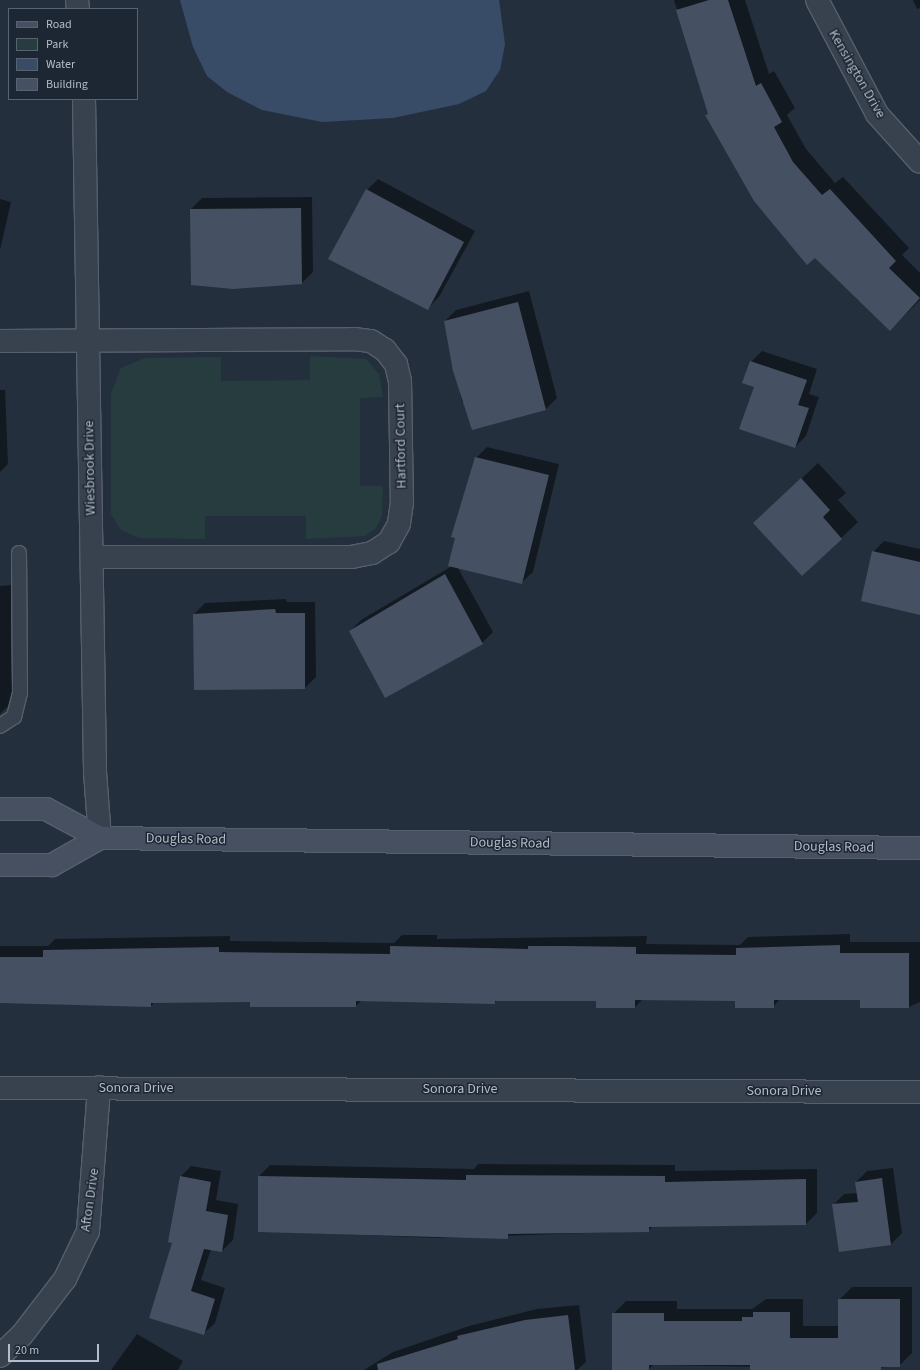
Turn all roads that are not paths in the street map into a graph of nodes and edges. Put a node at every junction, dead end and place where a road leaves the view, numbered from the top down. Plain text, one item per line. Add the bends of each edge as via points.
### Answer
1 (817, 0) edge
2 (84, 100) edge
3 (920, 162) edge
4 (0, 341) edge
5 (89, 341) junction
6 (19, 553) dead end
7 (92, 557) junction
8 (0, 726) edge
9 (0, 809) edge
10 (100, 838) junction
11 (920, 848) edge
12 (0, 865) edge
13 (99, 1087) junction
14 (0, 1088) edge
15 (920, 1092) edge
16 (0, 1356) edge

1 - 3 street, Kensington Drive via 877,114
2 - 5 street, Wiesbrook Drive
4 - 5 street, Hartford Court
5 - 7 street, Wiesbrook Drive
5 - 7 street, Hartford Court via 371,341 386,350 396,364 400,381 402,480 399,524 389,542 372,553 352,557
6 - 8 lane via 20,693 14,717
7 - 10 street, Wiesbrook Drive
9 - 10 street, Douglas Road via 46,809
10 - 11 street, Douglas Road
10 - 12 street via 52,865
13 - 14 street, Sonora Drive
13 - 15 street, Sonora Drive
13 - 16 street, Afton Drive via 88,1231 65,1279 22,1335

